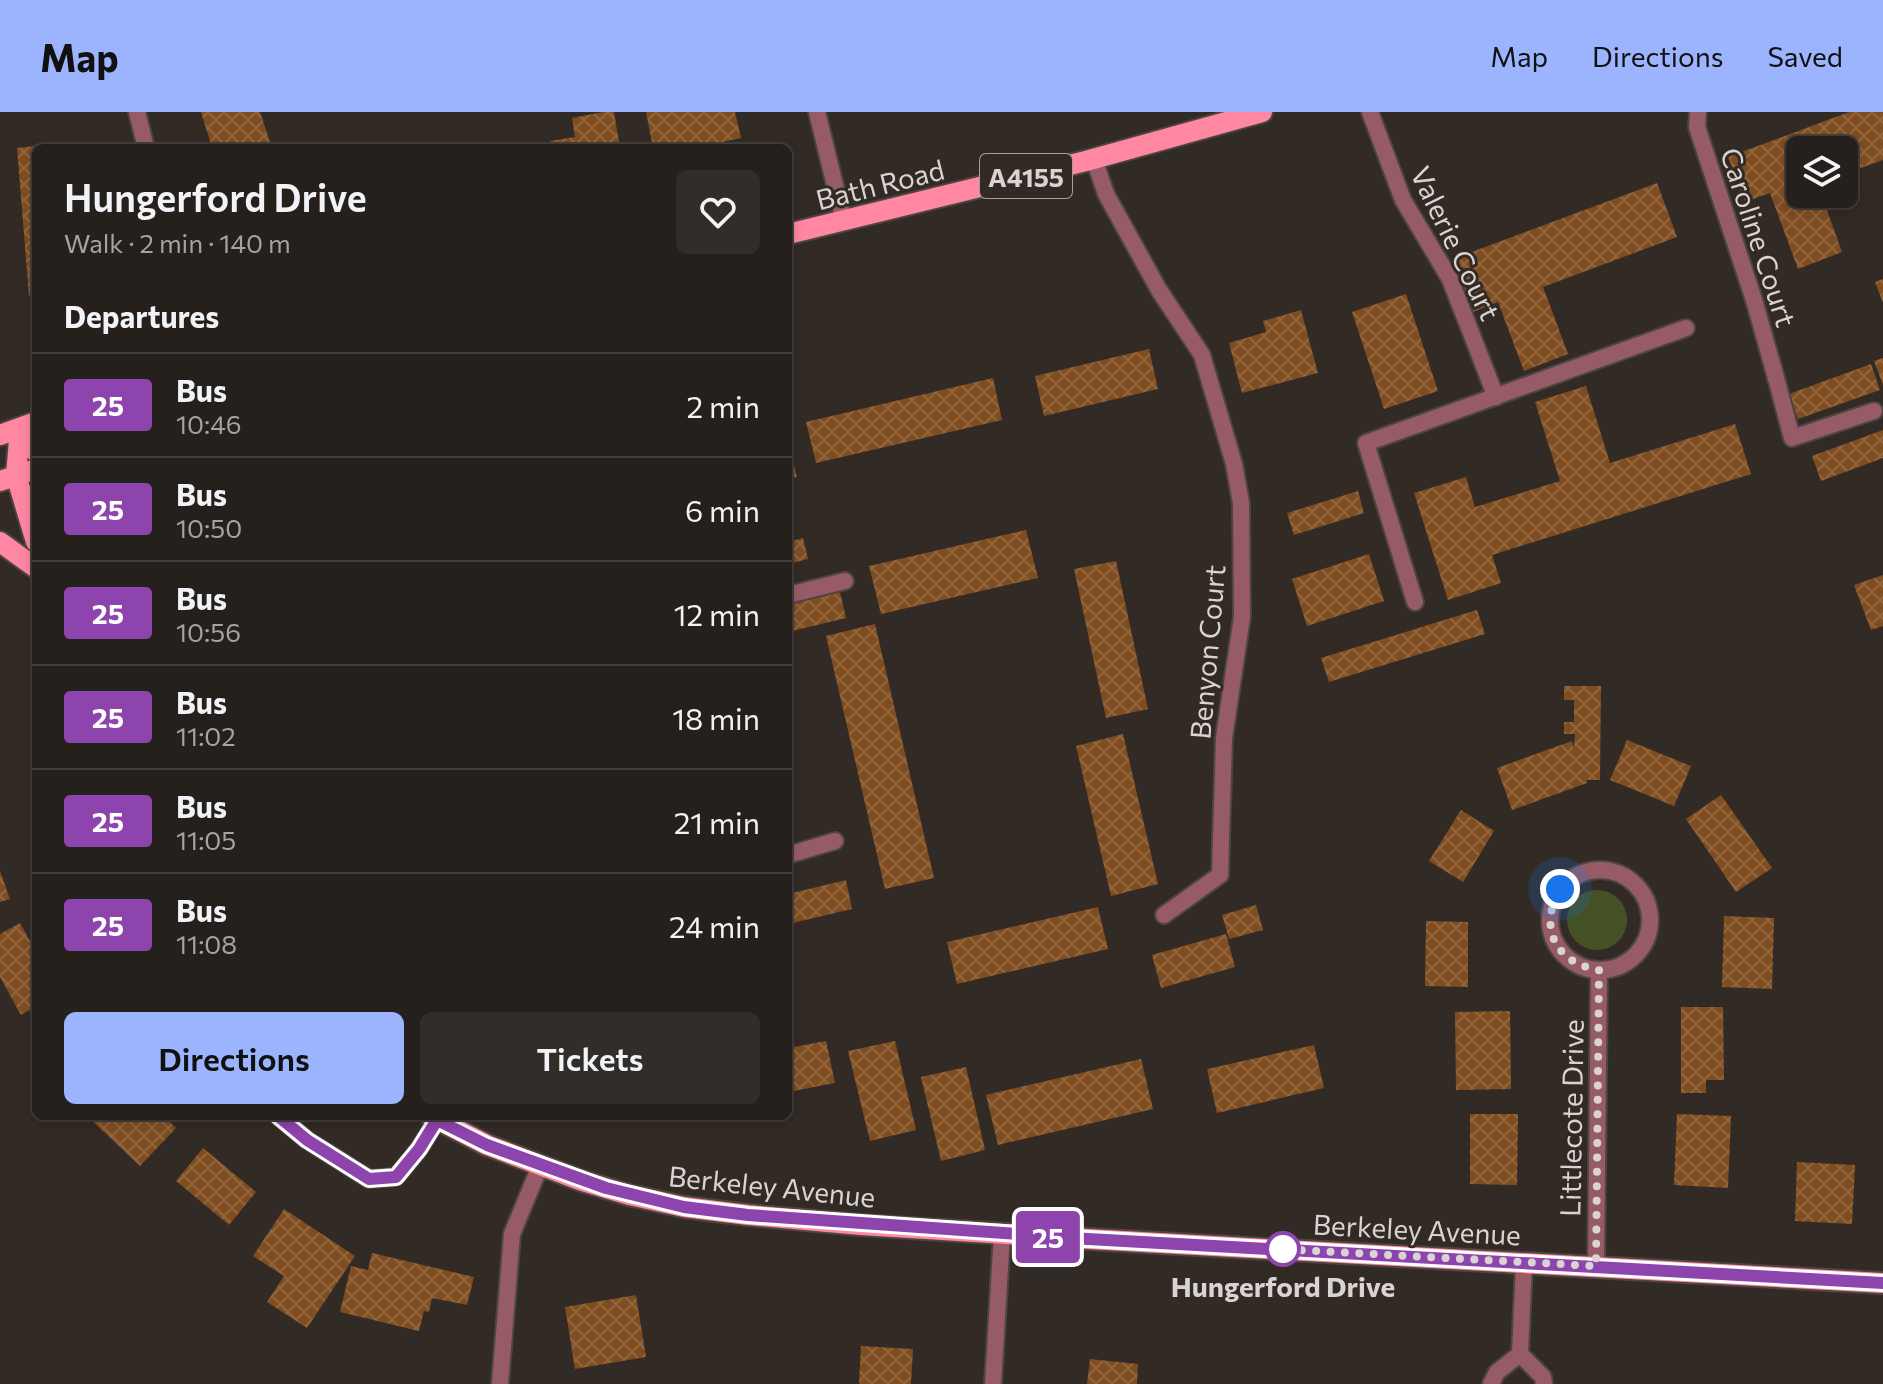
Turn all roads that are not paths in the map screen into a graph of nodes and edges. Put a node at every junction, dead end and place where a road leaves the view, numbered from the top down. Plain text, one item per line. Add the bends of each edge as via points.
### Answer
1 (137, 112) edge
2 (817, 112) edge
3 (1262, 112) edge
4 (1370, 112) edge
5 (1698, 112) edge
6 (1215, 118) edge
7 (145, 144) edge
8 (1094, 159) junction
9 (844, 222) junction
10 (792, 233) edge
11 (1686, 328) dead end
12 (1496, 397) junction
13 (1874, 411) dead end
14 (19, 428) edge
15 (32, 446) edge
16 (17, 475) edge
17 (32, 528) edge
18 (0, 542) edge
19 (32, 565) edge
20 (845, 581) dead end
21 (792, 594) edge
22 (1415, 602) dead end
23 (835, 841) dead end
24 (792, 854) edge
25 (1164, 915) dead end
26 (1599, 970) junction
27 (283, 1120) edge
28 (433, 1120) edge
29 (438, 1120) edge
30 (540, 1166) junction
31 (1002, 1234) junction
32 (1524, 1263) junction
33 (1596, 1266) junction
34 (1883, 1283) edge
35 (1520, 1354) junction
36 (500, 1384) edge
37 (993, 1384) edge
38 (1491, 1384) edge
39 (1544, 1384) edge

1 - 7 street
2 - 9 street
3 - 6 main road, Bath Road / A4155
4 - 12 street, Valerie Court via 1403,200 1450,279
5 - 13 street, Caroline Court via 1697,127 1792,438
6 - 8 main road, Bath Road / A4155
8 - 9 main road, Bath Road / A4155
8 - 25 street, Benyon Court via 1113,208 1202,355 1241,503 1242,617 1224,738 1220,875
9 - 10 main road, Bath Road / A4155
11 - 12 street
12 - 22 street via 1366,443
14 - 15 main road
14 - 16 main road
16 - 17 main road
18 - 19 main road
20 - 21 street
23 - 24 street
26 - 26 street via 1569,960 1551,934 1550,918 1552,902 1572,878 1603,870 1634,883 1650,913 1642,947 1631,959
26 - 33 street, Littlecote Drive
27 - 28 street, Berkeley Avenue via 369,1179 396,1177 419,1149
29 - 30 main road, Berkeley Avenue
30 - 31 main road, Berkeley Avenue via 684,1207
30 - 36 street via 512,1234
31 - 32 main road, Berkeley Avenue
31 - 37 street
32 - 33 main road, Berkeley Avenue
32 - 35 street
33 - 34 main road, Berkeley Avenue
35 - 38 street via 1497,1372
35 - 39 street

